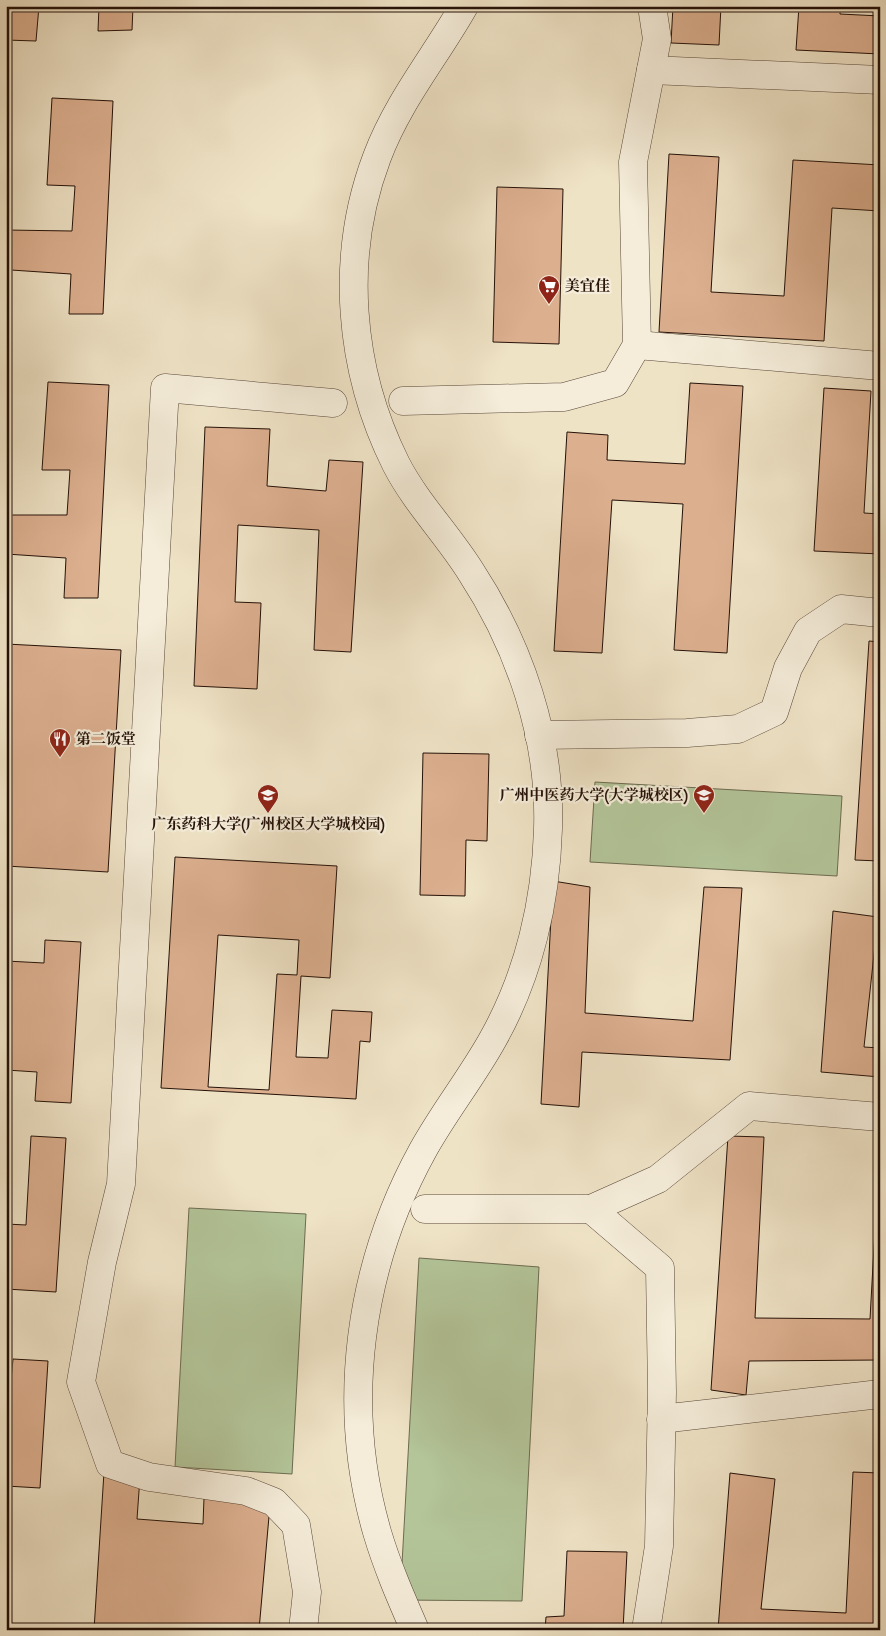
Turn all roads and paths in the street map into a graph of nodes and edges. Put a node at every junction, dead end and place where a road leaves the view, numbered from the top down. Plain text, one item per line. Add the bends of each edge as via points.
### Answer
1 (464, 6) edge
2 (652, 6) edge
3 (651, 70) junction
4 (880, 80) edge
5 (638, 346) junction
6 (880, 366) edge
7 (403, 401) dead end
8 (333, 403) dead end
9 (880, 613) edge
10 (539, 735) junction
11 (880, 1117) edge
12 (424, 1209) dead end
13 (591, 1209) junction
14 (880, 1394) edge
15 (661, 1419) junction
16 (303, 1630) edge
17 (416, 1630) edge
18 (646, 1630) edge

1 - 10 lane via 409,90 388,127 374,163 357,238 355,325 359,356 374,411 394,459 411,489 470,570 506,632 527,688
2 - 3 lane via 657,39
3 - 4 lane
3 - 5 lane via 633,162
5 - 6 lane
5 - 7 lane via 615,383 564,397
8 - 16 lane via 165,388 121,1184 102,1262 81,1382 110,1464 149,1477 246,1491 274,1502 296,1525 307,1592
9 - 10 lane via 841,609 808,631 788,668 774,712 738,729
10 - 17 lane via 548,825 536,928 512,1002 495,1036 404,1184 381,1245 364,1318 358,1422 366,1480 386,1560
11 - 13 lane via 749,1106 658,1179
12 - 13 lane
13 - 15 lane via 660,1268
14 - 15 lane
15 - 18 lane via 659,1546

